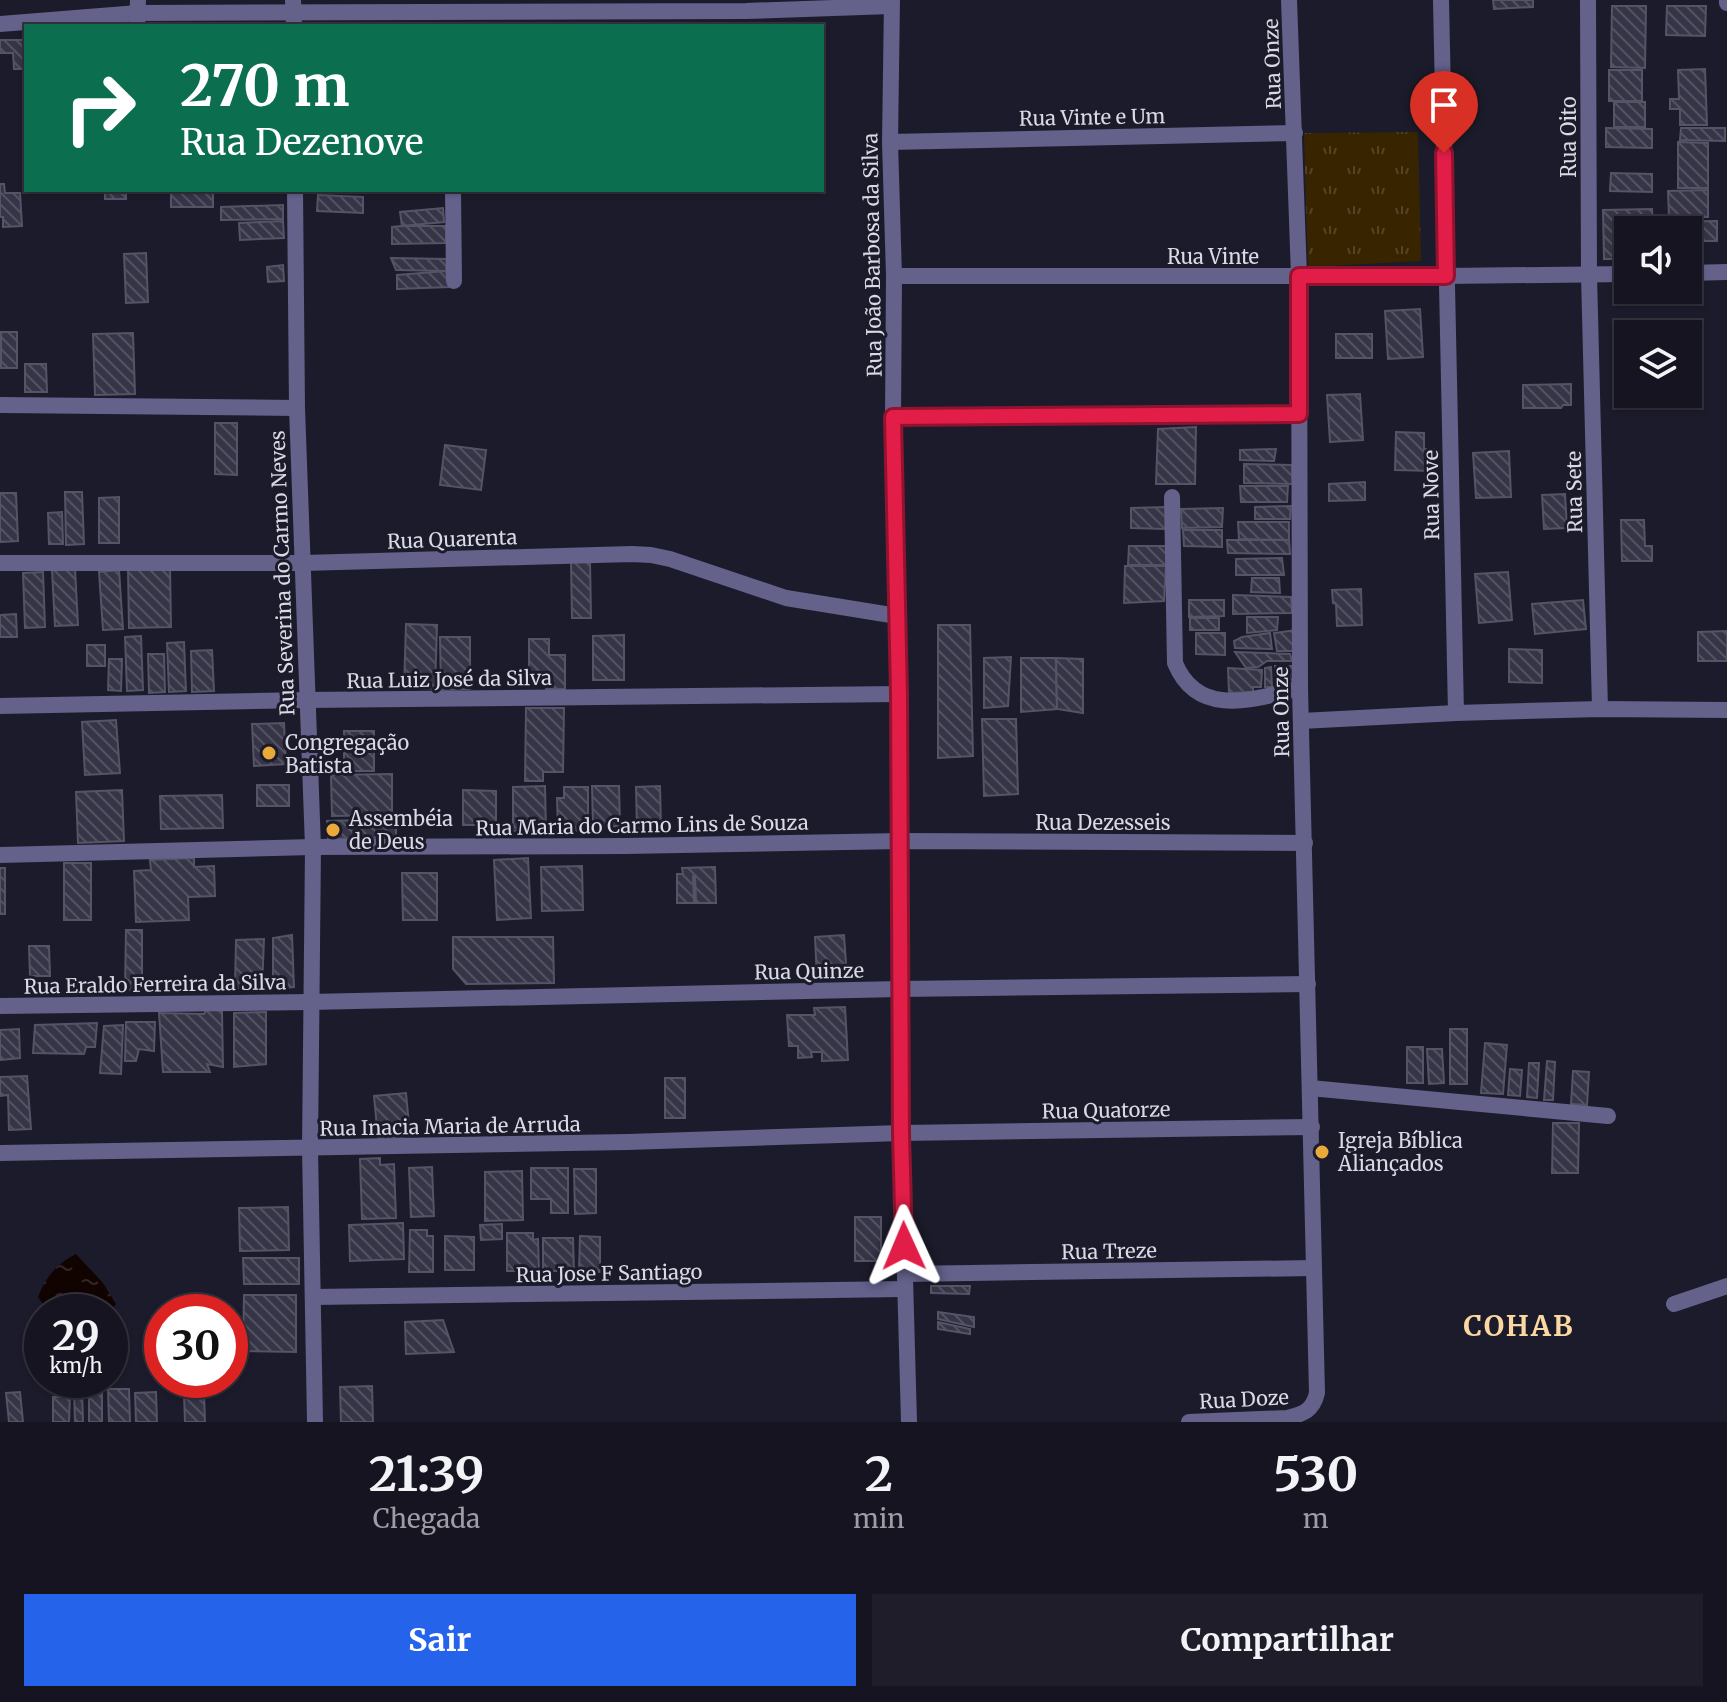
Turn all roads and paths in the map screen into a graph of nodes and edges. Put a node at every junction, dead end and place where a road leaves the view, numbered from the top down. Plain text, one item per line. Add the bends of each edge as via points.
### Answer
1 (1289, 0) edge
2 (1441, 0) edge
3 (1588, 0) edge
4 (892, 3) edge
5 (503, 6) edge
6 (745, 6) edge
7 (138, 13) edge
8 (293, 13) edge
9 (451, 13) edge
10 (0, 24) edge
11 (1295, 133) junction
12 (890, 142) junction
13 (295, 192) edge
14 (453, 192) edge
15 (1727, 272) edge
16 (1702, 273) edge
17 (1614, 274) edge
18 (1589, 275) junction
19 (894, 276) junction
20 (1299, 276) junction
21 (1446, 276) junction
22 (454, 281) dead end
23 (0, 405) edge
24 (297, 408) junction
25 (1299, 414) junction
26 (893, 417) junction
27 (1172, 497) dead end
28 (0, 563) edge
29 (303, 563) junction
30 (897, 616) junction
31 (1300, 688) junction
32 (899, 694) junction
33 (306, 700) junction
34 (0, 706) edge
35 (1600, 709) junction
36 (1727, 710) edge
37 (1456, 713) junction
38 (1301, 721) junction
39 (901, 841) junction
40 (1305, 843) junction
41 (313, 847) junction
42 (0, 855) edge
43 (1308, 984) junction
44 (900, 989) junction
45 (310, 1002) junction
46 (0, 1006) edge
47 (1310, 1088) junction
48 (1608, 1116) dead end
49 (1312, 1127) junction
50 (901, 1133) junction
51 (310, 1149) junction
52 (0, 1153) edge
53 (1313, 1268) junction
54 (905, 1282) junction
55 (1727, 1286) edge
56 (314, 1297) junction
57 (1674, 1304) dead end
58 (1292, 1418) edge
59 (315, 1422) edge
60 (909, 1422) edge
61 (1189, 1422) edge

1 - 11 street, Rua Onze
2 - 21 street, Rua Nove
3 - 18 street, Rua Oito
4 - 6 street
4 - 12 street, Rua João Barbosa da Silva
5 - 6 street
5 - 9 street
7 - 8 street
7 - 10 street
8 - 9 street
11 - 12 street, Rua Vinte e Um
11 - 20 street, Rua Onze
12 - 19 street, Rua João Barbosa da Silva
13 - 24 street, Rua Severina do Carmo Neves
14 - 22 street
15 - 16 street
17 - 18 street, Rua Vinte
18 - 21 street, Rua Vinte
18 - 35 street, Rua Sete
19 - 20 street, Rua Vinte
19 - 26 street, Rua João Barbosa da Silva
20 - 21 street, Rua Vinte
20 - 25 street, Rua Onze
21 - 37 street, Rua Nove
23 - 24 street
24 - 29 street, Rua Severina do Carmo Neves
25 - 26 street
25 - 31 street, Rua Onze
26 - 30 street, Rua João Barbosa da Silva
27 - 31 street via 1175,663 1182,678 1203,695 1232,701
28 - 29 street, Rua Quarenta
29 - 30 street, Rua Quarenta via 651,555 786,598
29 - 33 street, Rua Severina do Carmo Neves
30 - 32 street, Rua João Barbosa da Silva
31 - 38 street, Rua Onze
32 - 33 street, Rua Luiz José da Silva
32 - 39 street, Rua João Barbosa da Silva
33 - 34 street, Rua Luiz José da Silva
33 - 41 street, Rua Severina do Carmo Neves
35 - 36 street
35 - 37 street
37 - 38 street
38 - 40 street, Rua Onze
39 - 40 street, Rua Dezesseis
39 - 41 street, Rua Maria do Carmo Lins de Souza
39 - 44 street, Rua João Barbosa da Silva
40 - 43 street, Rua Onze
41 - 42 street, Rua Maria do Carmo Lins de Souza
41 - 45 street, Rua Severina do Carmo Neves
43 - 44 street, Rua Quinze
43 - 47 street, Rua Onze
44 - 45 street, Rua Quinze
44 - 50 street, Rua João Barbosa da Silva
45 - 46 street, Rua Eraldo Ferreira da Silva
45 - 51 street, Rua Severina do Carmo Neves
47 - 48 street
47 - 49 street, Rua Onze
49 - 50 street, Rua Quatorze
49 - 53 street, Rua Onze
50 - 51 street, Rua Inacia Maria de Arruda
50 - 54 street, Rua João Barbosa da Silva
51 - 52 street, Rua Inacia Maria de Arruda
51 - 56 street, Rua Severina do Carmo Neves
53 - 54 street, Rua Treze
53 - 58 street, Rua Onze via 1317,1393 1309,1410
54 - 56 street, Rua Jose F Santiago
54 - 60 street, Rua João Barbosa da Silva
55 - 57 street
56 - 59 street, Rua Severina do Carmo Neves
58 - 61 street, Rua Doze

